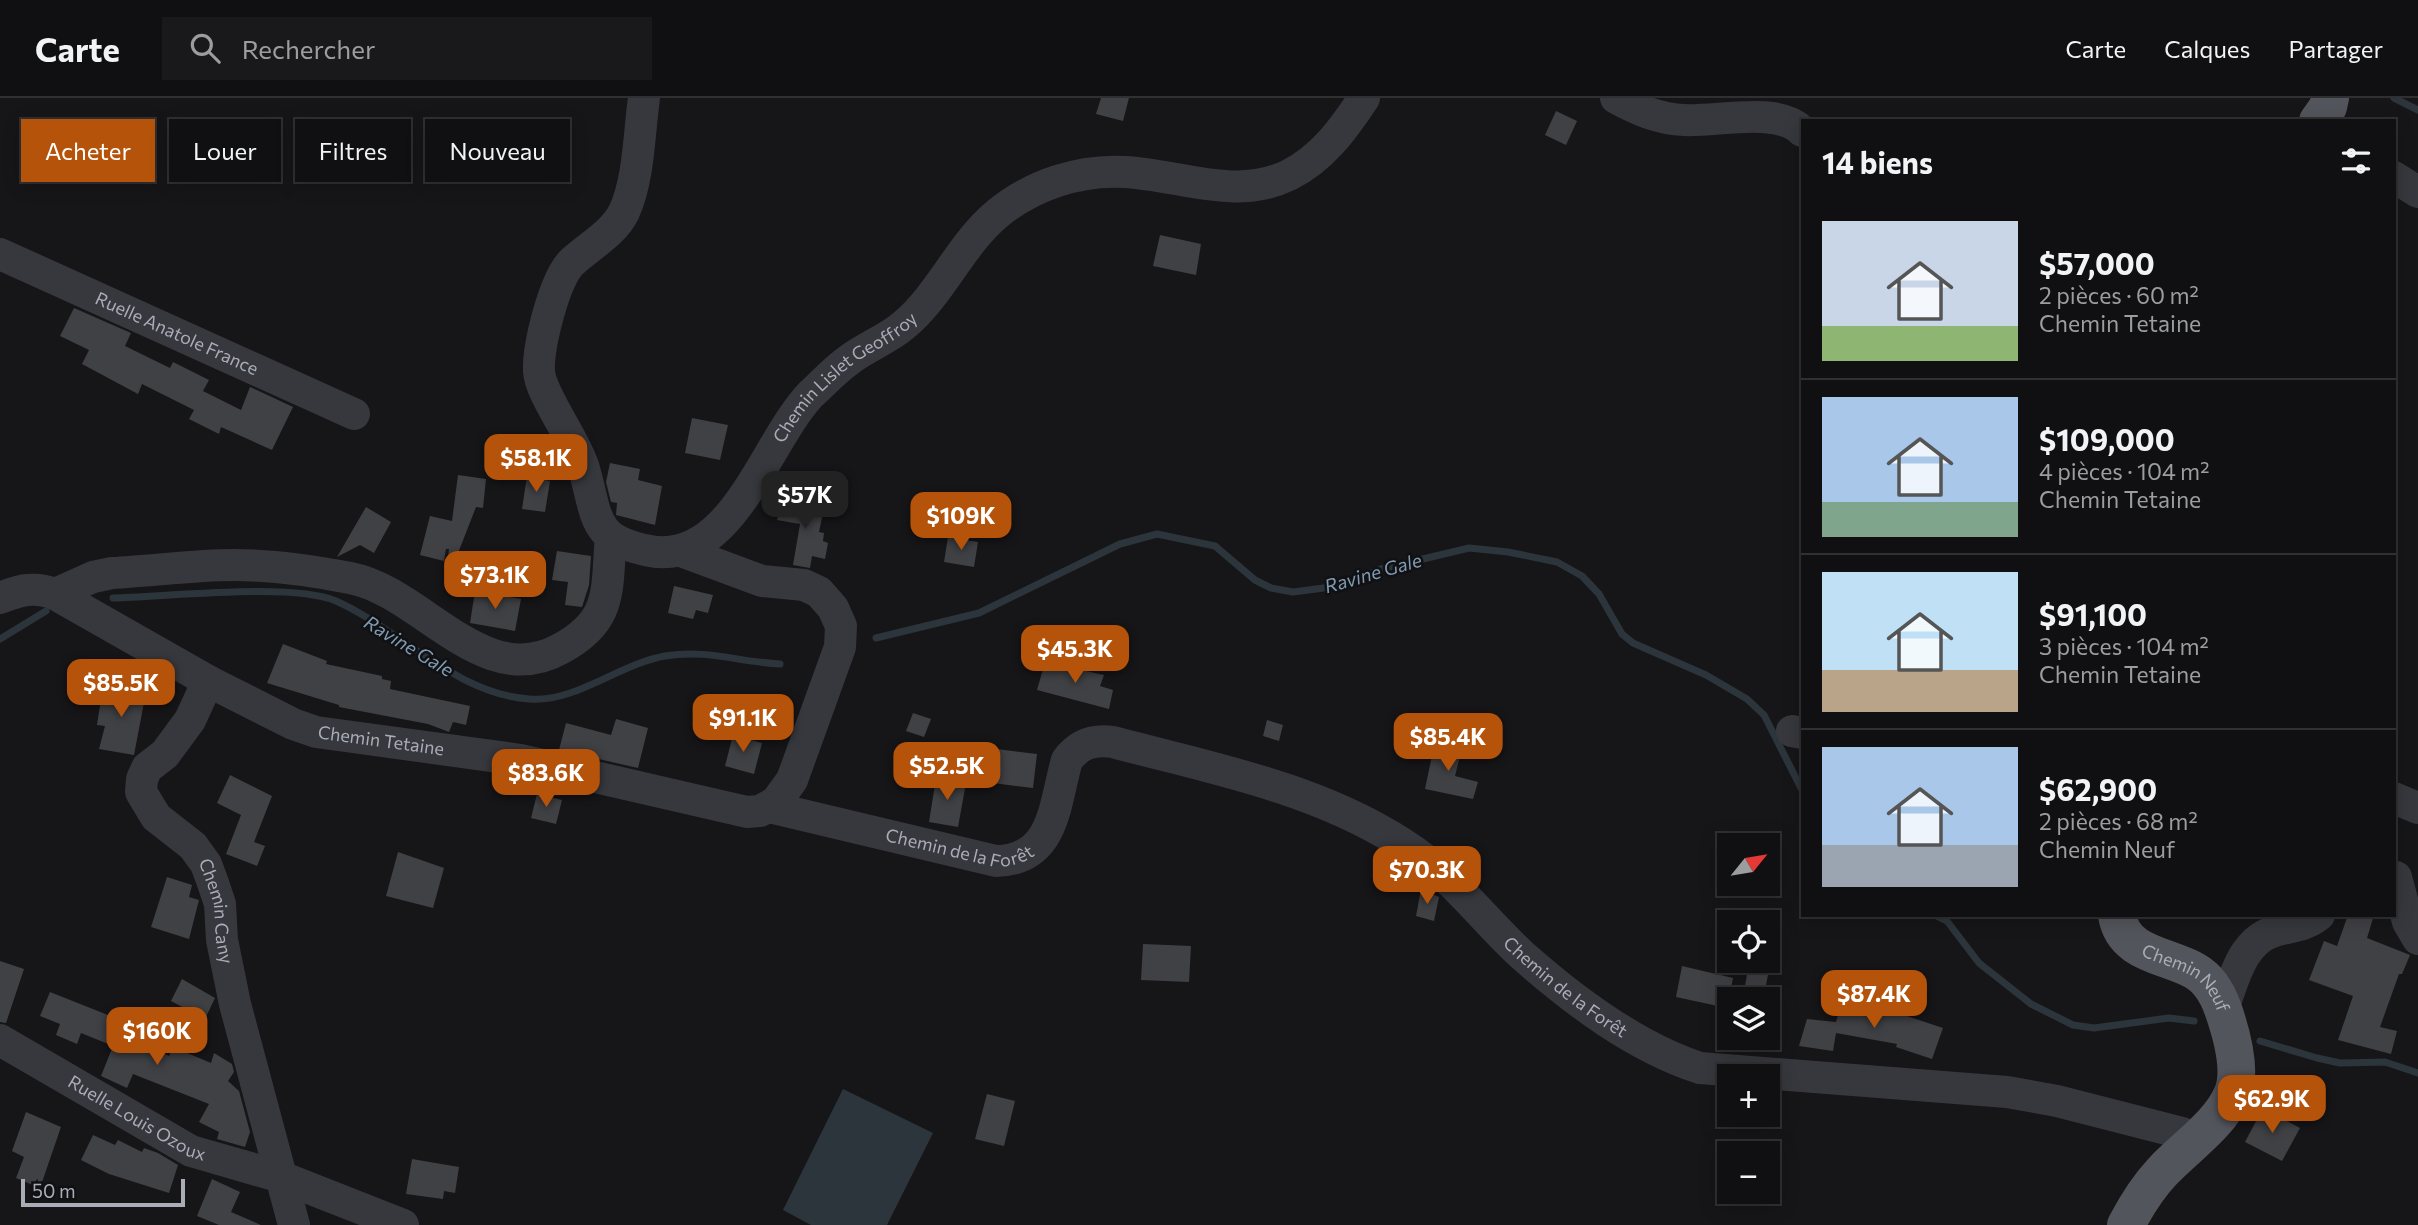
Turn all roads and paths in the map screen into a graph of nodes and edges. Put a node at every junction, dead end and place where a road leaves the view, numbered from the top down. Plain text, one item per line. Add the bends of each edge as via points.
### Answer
1 (644, 98) edge
2 (1364, 98) edge
3 (1616, 98) edge
4 (1801, 130) edge
5 (2396, 178) edge
6 (2418, 192) edge
7 (0, 254) edge
8 (354, 414) dead end
9 (611, 537) junction
10 (681, 551) junction
11 (55, 594) junction
12 (0, 598) edge
13 (208, 681) junction
14 (2396, 799) edge
15 (769, 807) junction
16 (2418, 808) edge
17 (2403, 876) edge
18 (2118, 917) edge
19 (2316, 917) edge
20 (2418, 939) edge
21 (2223, 1008) junction
22 (0, 1040) edge
23 (2190, 1143) junction
24 (281, 1177) junction
25 (294, 1225) edge
26 (403, 1225) edge
27 (2126, 1225) edge

1 - 9 street via 625,209 611,230 569,265 553,290 539,371 580,455 593,513
2 - 10 street, Chemin Lislet Geoffroy via 1340,135 1316,156 1289,175 1261,184 1229,188 1124,172 1077,175 1033,191 996,215 904,325 847,361 809,397 727,520 706,539
3 - 4 street via 1656,116 1683,120 1770,117
5 - 6 street
7 - 8 street, Ruelle Anatole France
9 - 10 street via 660,553
9 - 11 street, Chemin Tetaine via 604,608 595,623 558,651 527,661 474,647 385,589 352,578 235,565 112,573
10 - 15 street via 762,581 804,585 819,592 838,617 840,647 792,780
11 - 12 street, Chemin Tetaine via 26,589
11 - 13 street, Chemin Tetaine
13 - 15 street, Chemin Tetaine via 316,732 521,760 747,812
13 - 24 street, Chemin Cany via 190,720 165,754 148,768 141,792 156,817 193,846 210,873 220,904 235,1004
14 - 16 street
15 - 23 street, Chemin de la Forêt via 996,860 1013,860 1040,845 1047,832 1066,760 1074,751 1099,740 1113,741 1298,792 1379,828 1455,886 1543,971 1643,1045 1671,1059 1700,1068 2032,1095 2182,1133
17 - 20 street via 2408,922
18 - 21 main road, Chemin Neuf via 2123,931 2142,949 2196,971 2211,985
19 - 21 street via 2250,945
21 - 23 main road, Chemin Neuf via 2235,1064 2234,1090 2223,1111
22 - 24 street, Ruelle Louis Ozoux via 191,1151
23 - 27 main road, Chemin Neuf via 2138,1202
24 - 25 street, Chemin Cany
24 - 26 street, Ruelle Louis Ozoux

